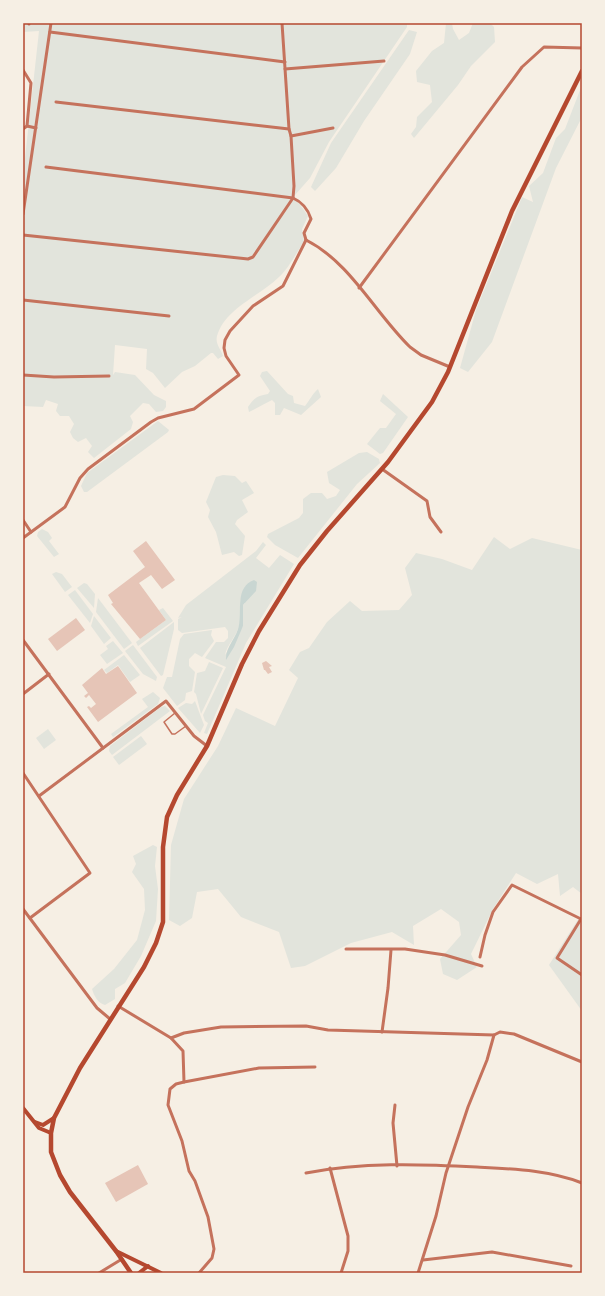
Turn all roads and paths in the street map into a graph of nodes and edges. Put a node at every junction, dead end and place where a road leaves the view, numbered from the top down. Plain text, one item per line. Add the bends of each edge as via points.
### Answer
1 (51, 23) edge
2 (282, 23) edge
3 (50, 32) junction
4 (582, 48) edge
5 (384, 61) dead end
6 (285, 62) junction
7 (285, 69) junction
8 (23, 70) edge
9 (582, 71) edge
10 (56, 102) dead end
11 (27, 126) junction
12 (36, 128) junction
13 (334, 128) dead end
14 (23, 129) edge
15 (289, 129) junction
16 (291, 136) junction
17 (46, 167) dead end
18 (293, 198) junction
19 (23, 214) edge
20 (23, 235) edge
21 (306, 240) junction
22 (359, 288) junction
23 (23, 300) edge
24 (169, 316) dead end
25 (449, 369) junction
26 (23, 375) edge
27 (109, 376) dead end
28 (382, 469) junction
29 (23, 520) edge
30 (32, 532) junction
31 (441, 532) dead end
32 (23, 538) edge
33 (23, 640) edge
34 (49, 674) junction
35 (23, 694) edge
36 (175, 712) junction
37 (186, 726) junction
38 (207, 746) junction
39 (103, 748) junction
40 (23, 774) edge
41 (39, 796) junction
42 (23, 909) edge
43 (30, 918) junction
44 (581, 920) edge
45 (346, 949) dead end
46 (390, 950) junction
47 (480, 957) dead end
48 (482, 966) dead end
49 (582, 975) edge
50 (118, 1006) junction
51 (110, 1019) junction
52 (382, 1032) junction
53 (494, 1035) junction
54 (170, 1038) junction
55 (582, 1062) edge
56 (315, 1067) dead end
57 (184, 1082) junction
58 (395, 1105) dead end
59 (23, 1108) edge
60 (54, 1118) junction
61 (33, 1121) junction
62 (51, 1134) junction
63 (397, 1166) junction
64 (449, 1166) junction
65 (330, 1168) junction
66 (306, 1172) dead end
67 (582, 1183) edge
68 (116, 1251) junction
69 (122, 1259) junction
70 (422, 1260) junction
71 (148, 1266) junction
72 (571, 1266) dead end
73 (99, 1273) edge
74 (131, 1273) edge
75 (139, 1273) edge
76 (161, 1273) edge
77 (199, 1273) edge
78 (341, 1273) edge
79 (418, 1273) edge

1 - 3 street
2 - 6 street
3 - 6 street
3 - 12 street
4 - 22 street via 544,46 522,67
5 - 7 street
6 - 7 street
7 - 15 street
8 - 11 street via 31,83
9 - 25 main road via 512,211
10 - 15 street
11 - 12 street
11 - 14 street
12 - 19 street
13 - 16 street
15 - 16 street
16 - 18 street
17 - 18 street
18 - 20 street via 253,257 248,259
18 - 21 street via 300,201 311,219 304,233
21 - 22 street via 322,248 338,262
21 - 30 street via 284,286 253,306 225,340 226,356 239,375 194,410 151,422 88,469 80,478 65,507
22 - 25 street via 410,347
23 - 24 street
25 - 28 main road via 432,402
26 - 27 street
28 - 31 street via 427,501 430,517
28 - 38 main road via 313,547 282,592 242,664
29 - 30 street
30 - 32 street
33 - 34 street
34 - 35 street
34 - 39 street
36 - 37 street
36 - 37 lane via 164,722 172,734
36 - 39 street via 166,701
37 - 38 street
38 - 50 main road via 177,795 167,817 163,847 163,922 156,943 144,967
39 - 41 street
40 - 41 street
41 - 43 street via 90,873
42 - 43 street
43 - 51 street via 97,1008
44 - 47 street via 512,885 493,912
44 - 49 street via 557,958
45 - 46 street
46 - 48 street via 405,949 445,955
46 - 52 street
50 - 51 main road
50 - 54 street
51 - 60 main road
52 - 53 street
52 - 54 street via 328,1030 306,1026 229,1027 184,1033
53 - 55 street via 500,1032 514,1034
53 - 64 street via 488,1060 468,1107
54 - 57 street via 183,1051
56 - 57 street via 259,1068
57 - 77 street via 170,1089 168,1105 182,1140 189,1171 195,1180 208,1217 214,1249 212,1258
58 - 63 street
59 - 61 main road
60 - 61 main road via 43,1125
60 - 62 main road
61 - 62 main road via 39,1128
62 - 68 main road via 51,1152 60,1175 70,1192
63 - 64 street
63 - 65 street
64 - 67 street via 538,1171
64 - 70 street
65 - 66 street
65 - 78 street via 348,1236 348,1251
68 - 69 main road
68 - 71 main road
69 - 73 street
69 - 74 main road
70 - 72 street via 492,1252
70 - 79 street
71 - 75 main road
71 - 76 main road

